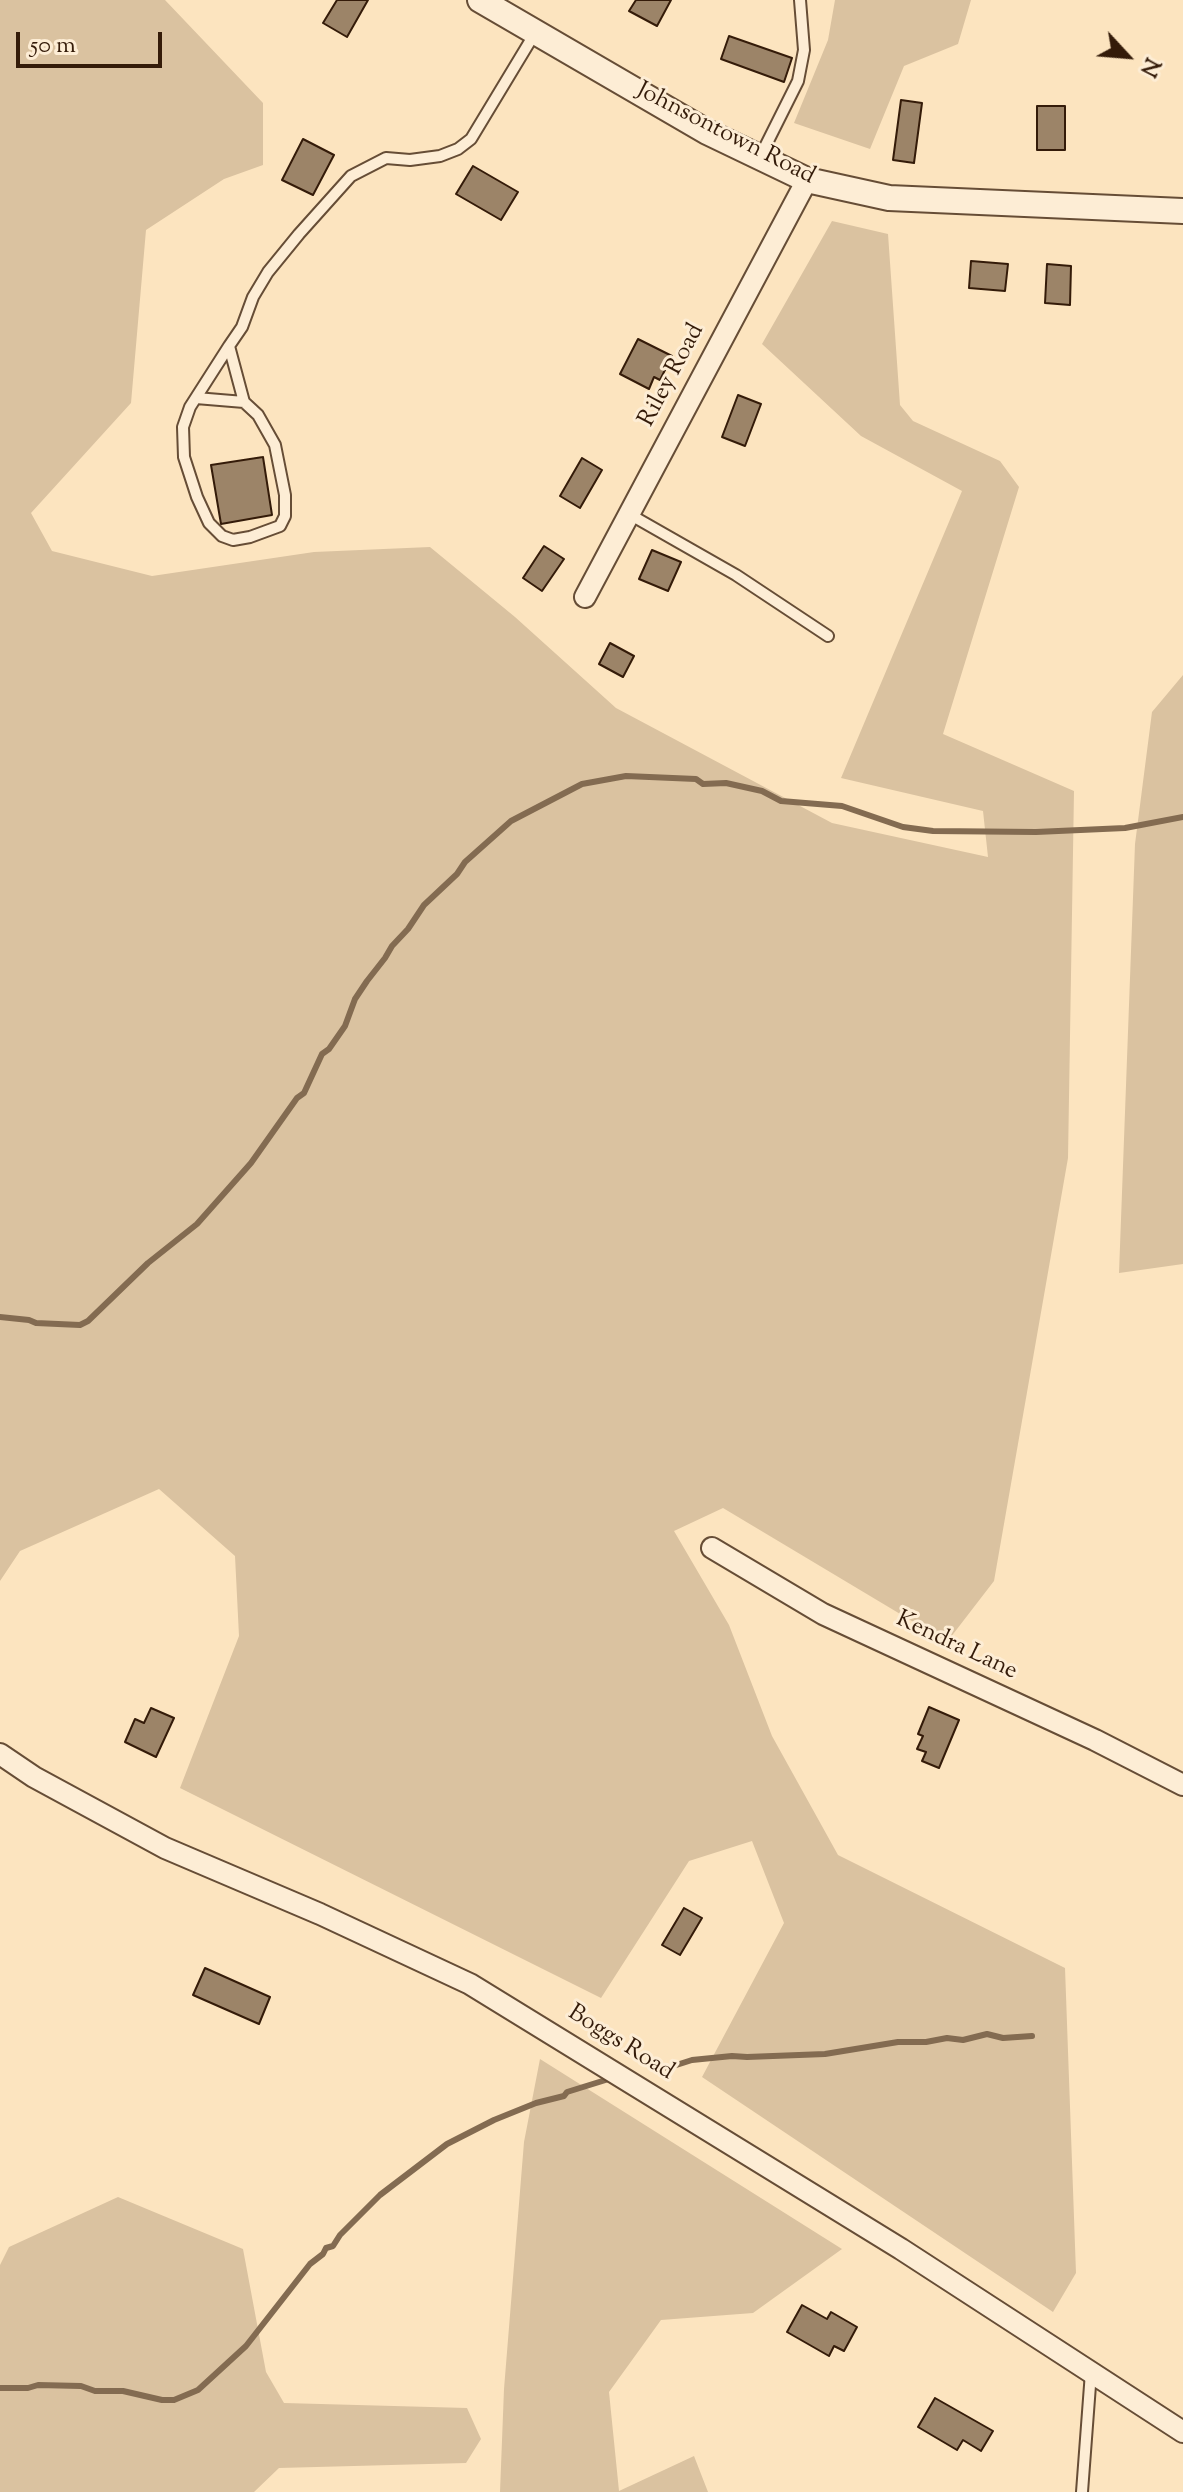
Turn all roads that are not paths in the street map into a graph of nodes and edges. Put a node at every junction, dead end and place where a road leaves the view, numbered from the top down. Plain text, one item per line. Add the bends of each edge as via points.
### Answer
1 (480, 0) edge
2 (800, 0) edge
3 (535, 33) junction
4 (760, 157) junction
5 (807, 180) junction
6 (1183, 211) edge
7 (229, 346) junction
8 (196, 398) junction
9 (244, 402) junction
10 (629, 514) junction
11 (585, 597) dead end
12 (828, 636) dead end
13 (712, 1548) dead end
14 (0, 1754) edge
15 (1183, 1785) edge
16 (1091, 2372) junction
17 (1183, 2432) edge
18 (1082, 2492) edge

1 - 3 street, Johnsontown Road
2 - 4 lane via 804,50 798,81
3 - 4 street, Johnsontown Road
3 - 7 lane via 471,139 440,156 386,158 351,176 334,193 268,272
4 - 5 street, Johnsontown Road
5 - 6 street, Johnsontown Road via 889,198
5 - 10 street, Riley Road
7 - 8 lane
7 - 9 lane
8 - 9 lane
8 - 9 lane via 183,427 184,457 209,523 233,540 273,530 285,516 275,445
10 - 11 street, Riley Road
10 - 12 lane
13 - 15 street, Kendra Lane via 823,1614
14 - 16 street, Boggs Road via 165,1848 470,1984
16 - 17 street, Boggs Road
16 - 18 lane

